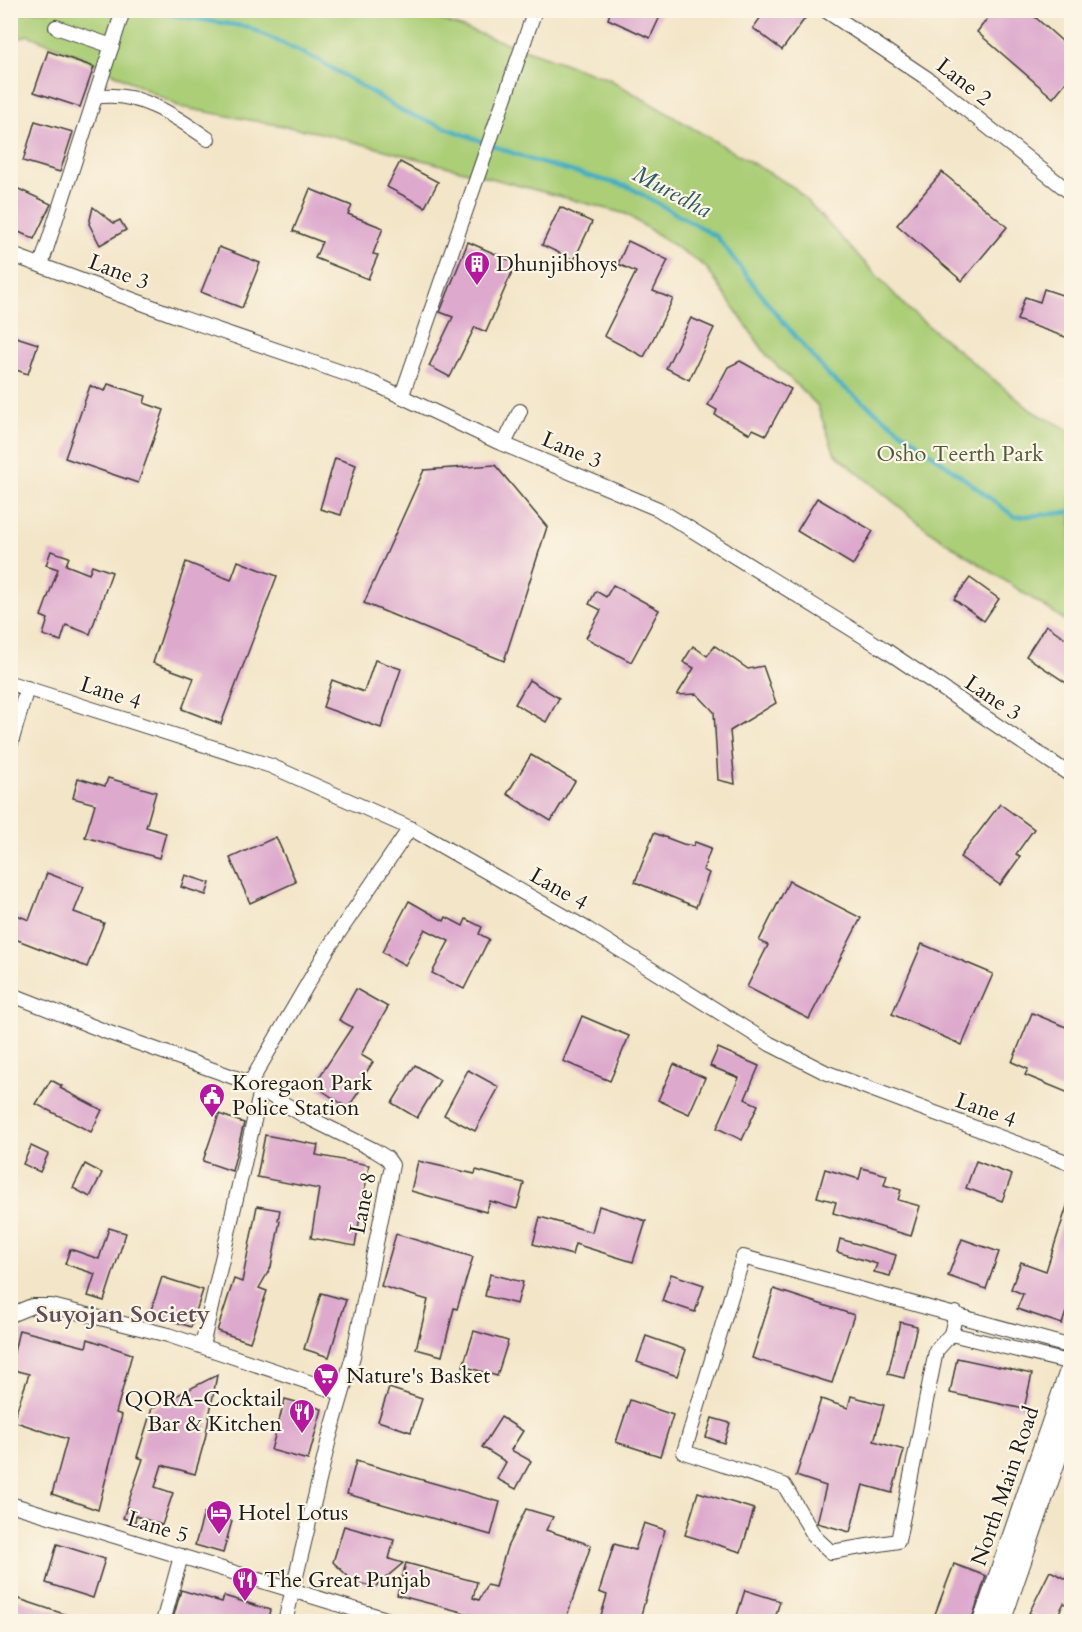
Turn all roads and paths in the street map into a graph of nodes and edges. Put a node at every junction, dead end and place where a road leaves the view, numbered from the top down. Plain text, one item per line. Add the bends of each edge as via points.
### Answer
1 (535, 10) edge
2 (825, 10) edge
3 (121, 17) dead end
4 (56, 27) dead end
5 (112, 46) junction
6 (95, 97) junction
7 (208, 138) dead end
8 (1071, 194) edge
9 (10, 254) edge
10 (41, 265) junction
11 (402, 395) junction
12 (520, 411) dead end
13 (504, 444) junction
14 (10, 683) edge
15 (27, 688) junction
16 (10, 746) edge
17 (1071, 776) edge
18 (410, 828) junction
19 (10, 994) edge
20 (256, 1086) junction
21 (1071, 1164) edge
22 (956, 1313) junction
23 (10, 1315) edge
24 (951, 1334) junction
25 (202, 1346) junction
26 (1071, 1347) edge
27 (1071, 1364) edge
28 (341, 1393) junction
29 (1071, 1418) edge
30 (10, 1504) edge
31 (181, 1556) junction
32 (294, 1590) junction
33 (163, 1622) edge
34 (285, 1622) edge
35 (396, 1622) edge
36 (983, 1622) edge
37 (1000, 1622) edge

1 - 11 street
2 - 8 street, Lane 2 via 928,79
3 - 5 street
4 - 5 street
5 - 6 street
6 - 7 street via 113,94 169,111
6 - 10 street
9 - 10 street, Lane 3
10 - 11 street, Lane 3
11 - 13 street, Lane 3
12 - 13 street
13 - 17 street, Lane 3 via 658,510 884,649
14 - 15 street, Lane 4
15 - 16 street
15 - 18 street, Lane 4 via 271,766
18 - 20 street via 330,947
18 - 21 street, Lane 4 via 587,929 770,1044 877,1093
19 - 20 street, Lane 8
20 - 25 street
20 - 28 street, Lane 8 via 303,1115 374,1150 392,1166 356,1344
22 - 24 street
22 - 24 street via 743,1257 684,1452 784,1485 815,1538 831,1552 898,1541 936,1351
22 - 26 street
23 - 25 street via 32,1306 52,1306
24 - 27 street
25 - 28 street
27 - 36 main road, North Main Road
28 - 32 street, Lane 8
29 - 37 main road, North Main Road
30 - 31 street, Lane 5
31 - 32 street, Lane 5
31 - 33 street
32 - 34 street, Lane 8
32 - 35 street, Lane 5

